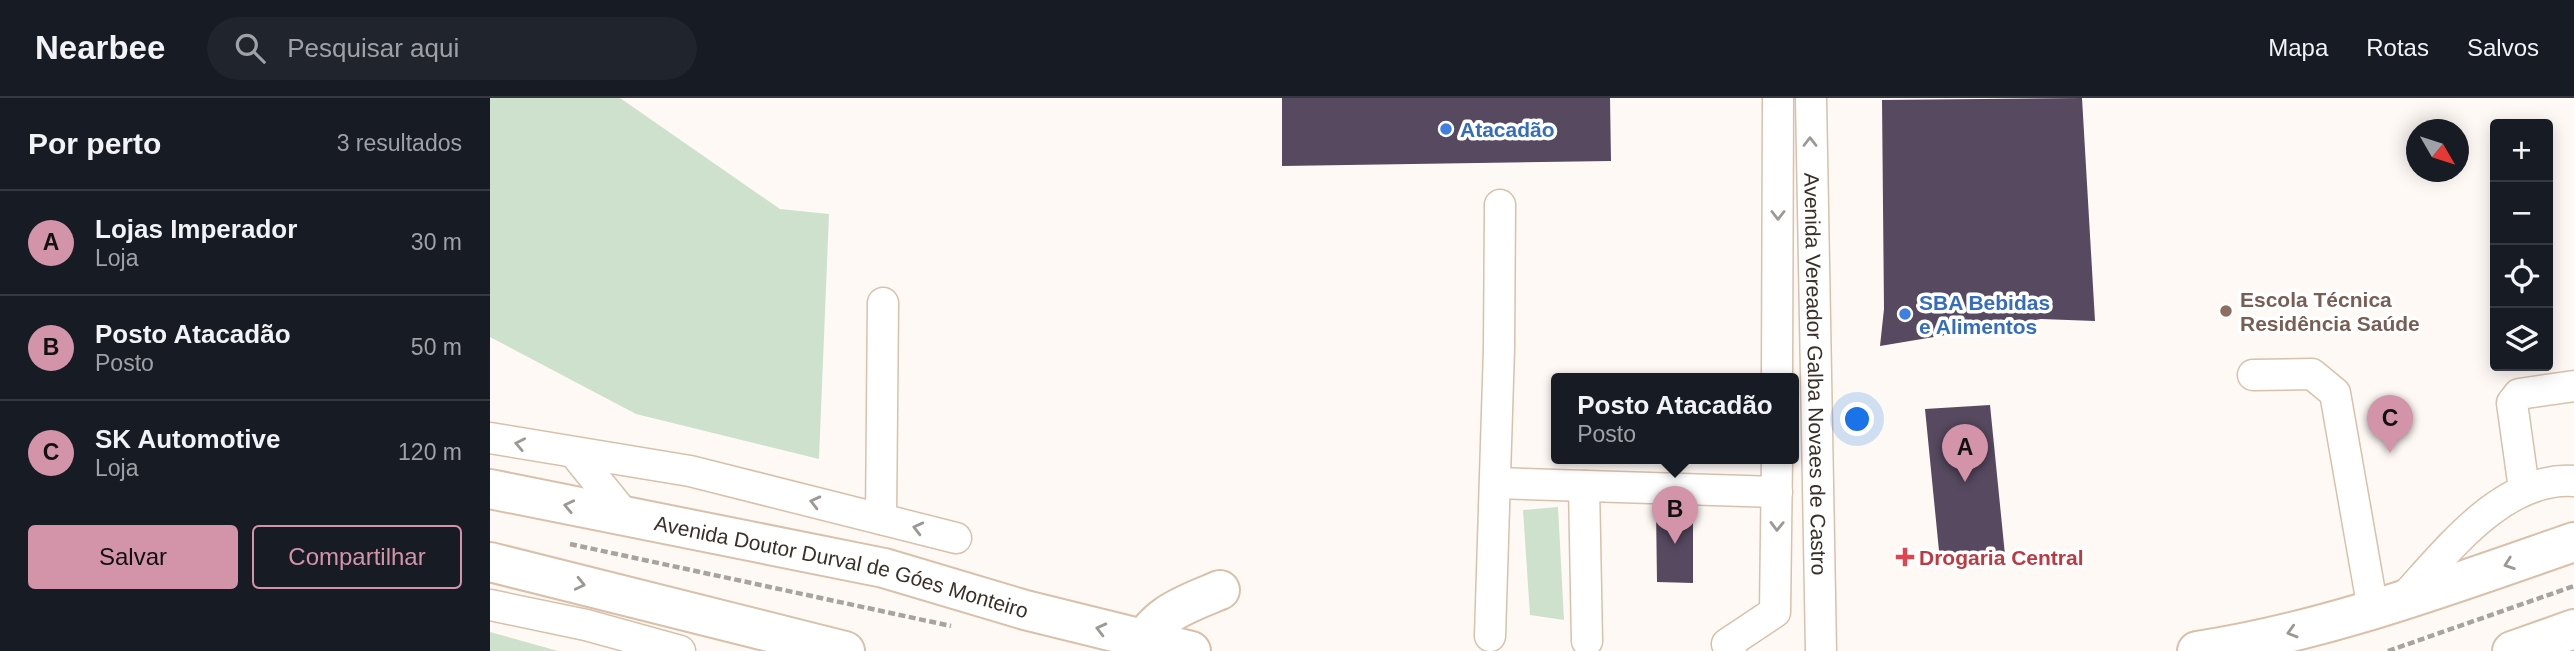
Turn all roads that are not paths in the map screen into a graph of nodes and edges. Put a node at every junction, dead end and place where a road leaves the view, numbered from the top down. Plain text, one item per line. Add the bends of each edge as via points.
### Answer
1 (1778, 98) edge
2 (1811, 98) edge
3 (1500, 205) dead end
4 (883, 303) dead end
5 (1777, 373) edge
6 (2253, 375) dead end
7 (2574, 386) edge
8 (490, 438) edge
9 (576, 454) junction
10 (1777, 464) edge
11 (2574, 481) edge
12 (1496, 483) junction
13 (1584, 486) junction
14 (490, 489) edge
15 (2524, 489) junction
16 (1777, 492) junction
17 (627, 519) junction
18 (881, 519) junction
19 (956, 538) dead end
20 (2574, 542) edge
21 (490, 562) edge
22 (1220, 590) dead end
23 (490, 605) edge
24 (2387, 606) junction
25 (2574, 629) edge
26 (1490, 636) dead end
27 (1587, 641) dead end
28 (1140, 645) edge
29 (680, 651) edge
30 (845, 651) edge
31 (1191, 651) edge
32 (1731, 651) edge
33 (1821, 651) edge
34 (2197, 651) edge
35 (2512, 651) edge

1 -> 5 street, Avenida Vereador Galba Novaes de Castro
33 -> 2 street, Avenida Vereador Galba Novaes de Castro
3 - 12 street
4 - 18 street
6 - 24 street via 2312,374 2335,393
7 - 15 street via 2519,394 2512,403
9 -> 8 street
9 - 17 street
18 -> 9 street via 690,471
10 - 16 street, Avenida Vereador Galba Novaes de Castro
11 - 15 street
12 - 13 street
12 - 26 street
13 - 16 street
13 - 27 street
17 -> 14 highway, Avenida Doutor Durval de Góes Monteiro
15 - 24 street via 2472,524
16 -> 32 street, Avenida Vereador Galba Novaes de Castro via 1774,612 1727,644
28 -> 17 highway, Avenida Doutor Durval de Góes Monteiro via 884,568
19 -> 18 street
20 -> 24 highway
21 -> 30 highway
22 - 28 highway via 1168,612
23 - 29 street
24 -> 34 highway via 2261,641
25 - 35 highway
28 - 31 highway, Avenida Doutor Durval de Góes Monteiro

